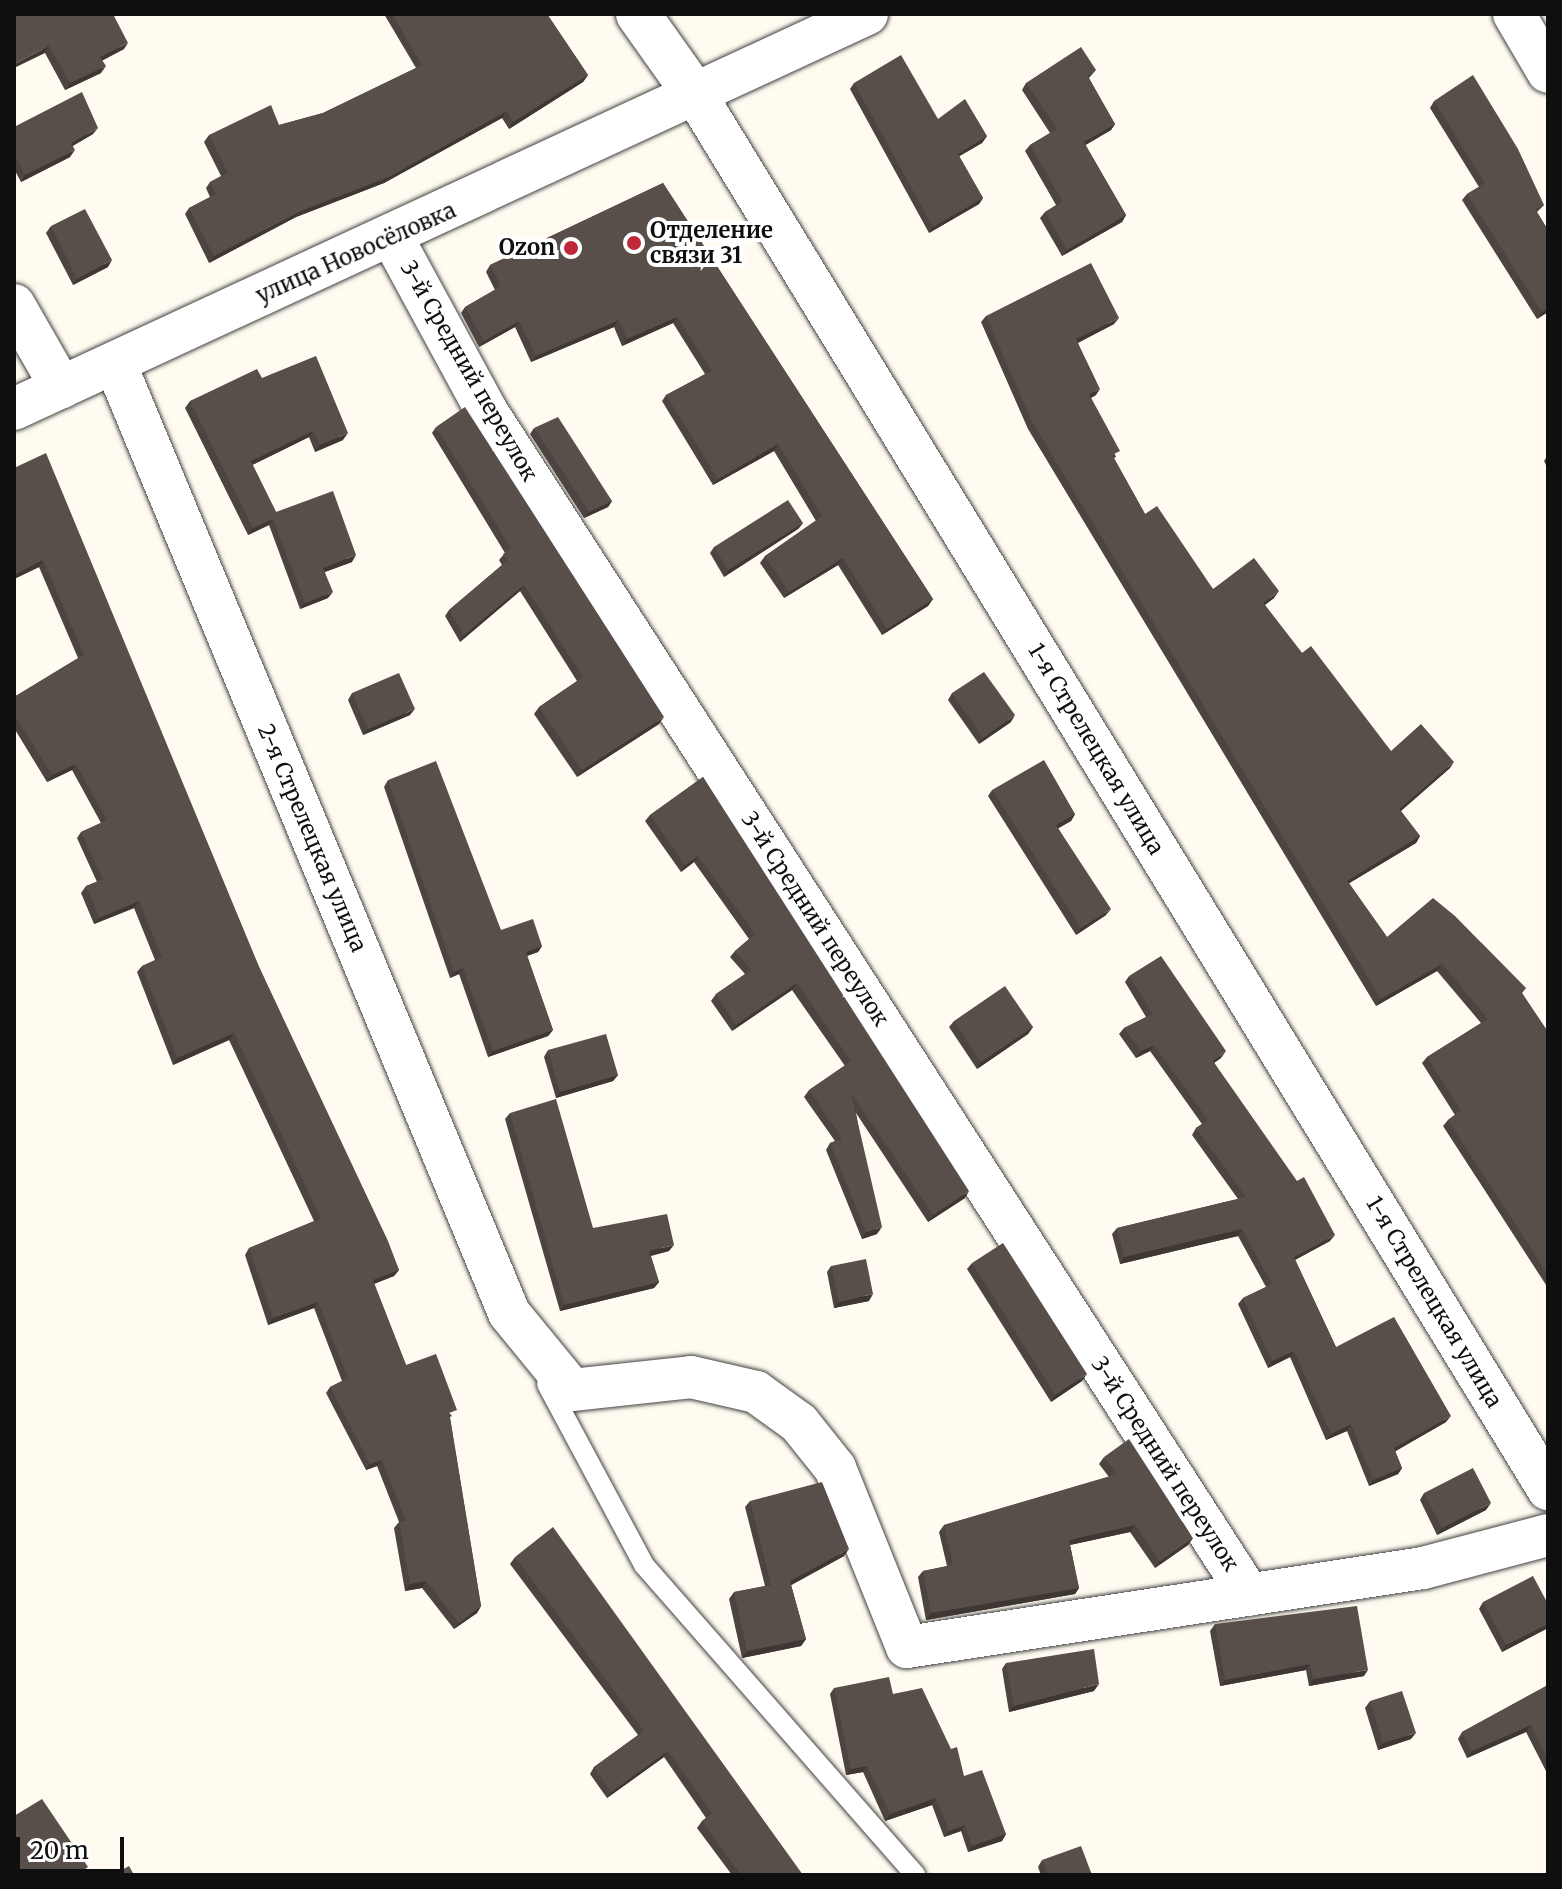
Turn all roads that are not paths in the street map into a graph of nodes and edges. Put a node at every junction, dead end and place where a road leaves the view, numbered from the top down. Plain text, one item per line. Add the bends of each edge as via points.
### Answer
1 (638, 14) edge
2 (867, 14) edge
3 (1514, 14) edge
4 (1548, 72) edge
5 (697, 97) junction
6 (392, 237) junction
7 (14, 305) edge
8 (115, 363) junction
9 (61, 387) junction
10 (14, 409) edge
11 (509, 1313) junction
12 (1548, 1489) edge
13 (1548, 1535) edge
14 (1249, 1595) junction
15 (915, 1875) edge

1 - 5 street, 1-я Стрелецкая улица
2 - 5 street, улица Новосёловка
3 - 4 street
5 - 6 street, улица Новосёловка
5 - 12 street, 1-я Стрелецкая улица
6 - 8 street, улица Новосёловка
6 - 14 street, 3-й Средний переулок via 487,412
7 - 9 street
8 - 9 street, улица Новосёловка
8 - 11 street, 2-я Стрелецкая улица
9 - 10 street, улица Новосёловка
11 - 14 street, 2-я Стрелецкая улица via 572,1390 691,1377 756,1392 799,1423 835,1468 907,1647
11 - 15 lane via 644,1565
13 - 14 street via 1495,1554

